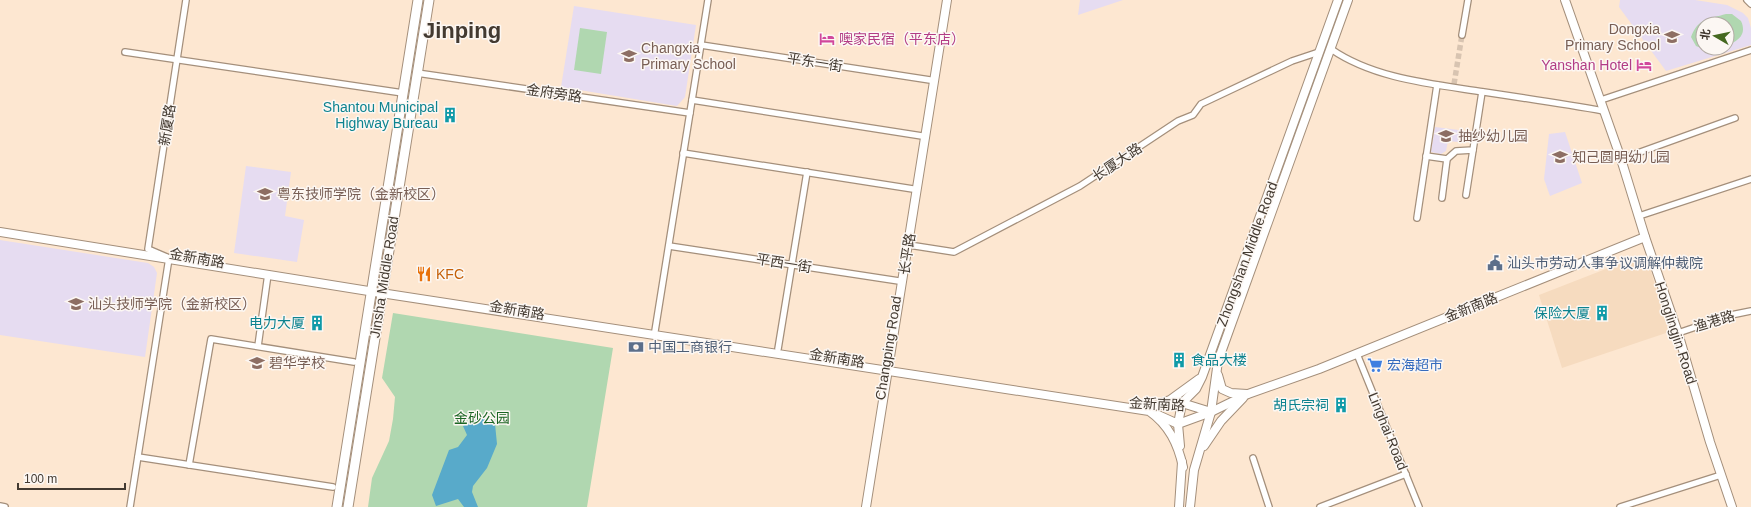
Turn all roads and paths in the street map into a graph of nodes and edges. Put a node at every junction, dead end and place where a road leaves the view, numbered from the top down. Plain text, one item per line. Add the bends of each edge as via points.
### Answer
1 (186, 0) edge
2 (418, 0) edge
3 (429, 0) edge
4 (708, 0) edge
5 (942, 0) edge
6 (947, 0) edge
7 (1338, 0) edge
8 (1348, 0) edge
9 (1468, 0) edge
10 (1565, 0) edge
11 (1747, 0) edge
12 (1751, 4) edge
13 (1462, 36) tunnel mouth
14 (700, 45) junction
15 (1331, 49) junction
16 (1751, 50) edge
17 (125, 52) dead end
18 (1319, 52) junction
19 (176, 60) junction
20 (417, 73) junction
21 (930, 80) junction
22 (1437, 85) junction
23 (1482, 92) junction
24 (403, 93) junction
25 (692, 100) junction
26 (1601, 100) junction
27 (1604, 111) junction
28 (690, 113) junction
29 (1735, 118) dead end
30 (922, 136) junction
31 (1473, 150) junction
32 (684, 152) junction
33 (1426, 156) junction
34 (1447, 159) junction
35 (1622, 159) junction
36 (808, 172) junction
37 (1751, 179) edge
38 (914, 189) junction
39 (1466, 195) dead end
40 (1442, 198) dead end
41 (1639, 216) junction
42 (1417, 218) dead end
43 (0, 226) edge
44 (0, 232) edge
45 (1645, 237) junction
46 (908, 245) junction
47 (669, 246) junction
48 (148, 249) junction
49 (169, 258) junction
50 (792, 265) junction
51 (268, 274) junction
52 (899, 281) junction
53 (372, 290) junction
54 (381, 291) junction
55 (1751, 310) edge
56 (655, 331) junction
57 (1678, 333) junction
58 (258, 346) junction
59 (778, 349) junction
60 (1357, 354) junction
61 (1218, 361) junction
62 (354, 362) dead end
63 (887, 368) junction
64 (1202, 377) junction
65 (1248, 394) junction
66 (1182, 403) junction
67 (1150, 408) junction
68 (1211, 412) junction
69 (1178, 424) junction
70 (138, 457) junction
71 (1254, 458) dead end
72 (189, 465) junction
73 (1182, 467) junction
74 (1194, 470) junction
75 (1406, 474) junction
76 (1721, 474) junction
77 (333, 487) dead end
78 (0, 506) edge
79 (5, 507) edge
80 (130, 507) edge
81 (338, 507) edge
82 (348, 507) edge
83 (863, 507) edge
84 (866, 507) edge
85 (1179, 507) edge
86 (1190, 507) edge
87 (1269, 507) edge
88 (1320, 507) edge
89 (1420, 507) edge
90 (1620, 507) edge
91 (1732, 507) edge

1 - 19 street, 新厦路
2 - 24 main road, Jinsha Middle Road
3 - 20 main road, Jinsha Middle Road
4 - 14 street
5 - 21 main road, Changping Road
6 - 46 main road, 长平路
7 - 18 main road, Zhongshan Middle Road
8 - 15 main road, Zhongshan Middle Road
9 - 13 street
10 - 26 main road, Honglingjin Road
11 - 12 street
14 - 21 street, 平东一街
14 - 25 street
15 - 22 street via 1346,59 1380,72
15 - 61 main road, Zhongshan Middle Road
16 - 26 street
17 - 19 street
18 - 46 street, 长厦大路 via 1292,61 1201,104 1193,115 1178,121 1080,186 954,252
18 - 64 main road, Zhongshan Middle Road
19 - 24 street
19 - 48 street, 新厦路
20 - 28 street, 金府旁路
20 - 54 main road, Jinsha Middle Road
21 - 30 main road, Changping Road
22 - 23 street
22 - 33 street
23 - 27 street
23 - 31 street
24 - 53 main road, Jinsha Middle Road
25 - 28 street
25 - 30 street
26 - 27 main road, Honglingjin Road
27 - 35 main road, Honglingjin Road
28 - 32 street
29 - 35 street
30 - 38 main road, Changping Road
31 - 34 street via 1456,151
31 - 39 street
32 - 36 street
32 - 47 street
33 - 34 street
33 - 42 street
34 - 40 street
35 - 41 main road, Honglingjin Road
36 - 38 street
36 - 50 street
37 - 41 street
38 - 52 main road, Changping Road
41 - 45 main road, Honglingjin Road
43 - 48 main road, 金新南路
44 - 49 main road, 金新南路
45 - 57 main road, Honglingjin Road
45 - 60 main road, 金新南路
46 - 63 main road, 长平路
47 - 50 street, 平西一街
47 - 56 street
48 - 49 street
48 - 53 main road, 金新南路
49 - 51 main road, 金新南路
49 - 70 street
50 - 52 street, 平西一街
50 - 59 street
51 - 53 main road, 金新南路
51 - 58 street
52 - 63 main road, Changping Road
53 - 54 main road, 金新南路
53 - 81 main road, Jinsha Middle Road
54 - 56 main road, 金新南路
54 - 63 main road, 金新南路
54 - 82 main road, Jinsha Middle Road
55 - 57 street, 渔港路
56 - 59 main road, 金新南路
57 - 76 main road, Honglingjin Road
58 - 62 street
58 - 72 street via 211,339
59 - 63 main road, 金新南路
60 - 65 main road, 金新南路
60 - 75 street, Linghai Road
61 - 65 main road via 1219,383 1222,389 1231,393
61 - 68 main road, Zhongshan Middle Road
63 - 67 main road, 金新南路
63 - 83 main road, Changping Road
63 - 84 main road, 长平路
64 - 66 main road, Zhongshan Middle Road via 1196,389
64 - 67 main road via 1170,400
65 - 68 main road, 金新南路
65 - 74 main road via 1221,420 1200,453
66 - 67 main road, 金新南路
66 - 68 main road, 金新南路
66 - 69 main road
67 - 69 main road
67 - 73 main road, 金新南路 via 1175,440
68 - 69 main road
68 - 74 main road, Zhongshan Middle Road
69 - 73 main road
70 - 72 street
70 - 80 street
71 - 87 street
72 - 77 street
73 - 85 main road
74 - 86 main road, Zhongshan Middle Road
75 - 88 street
75 - 89 street, Linghai Road
76 - 90 street
76 - 91 main road, Honglingjin Road
78 - 79 street

